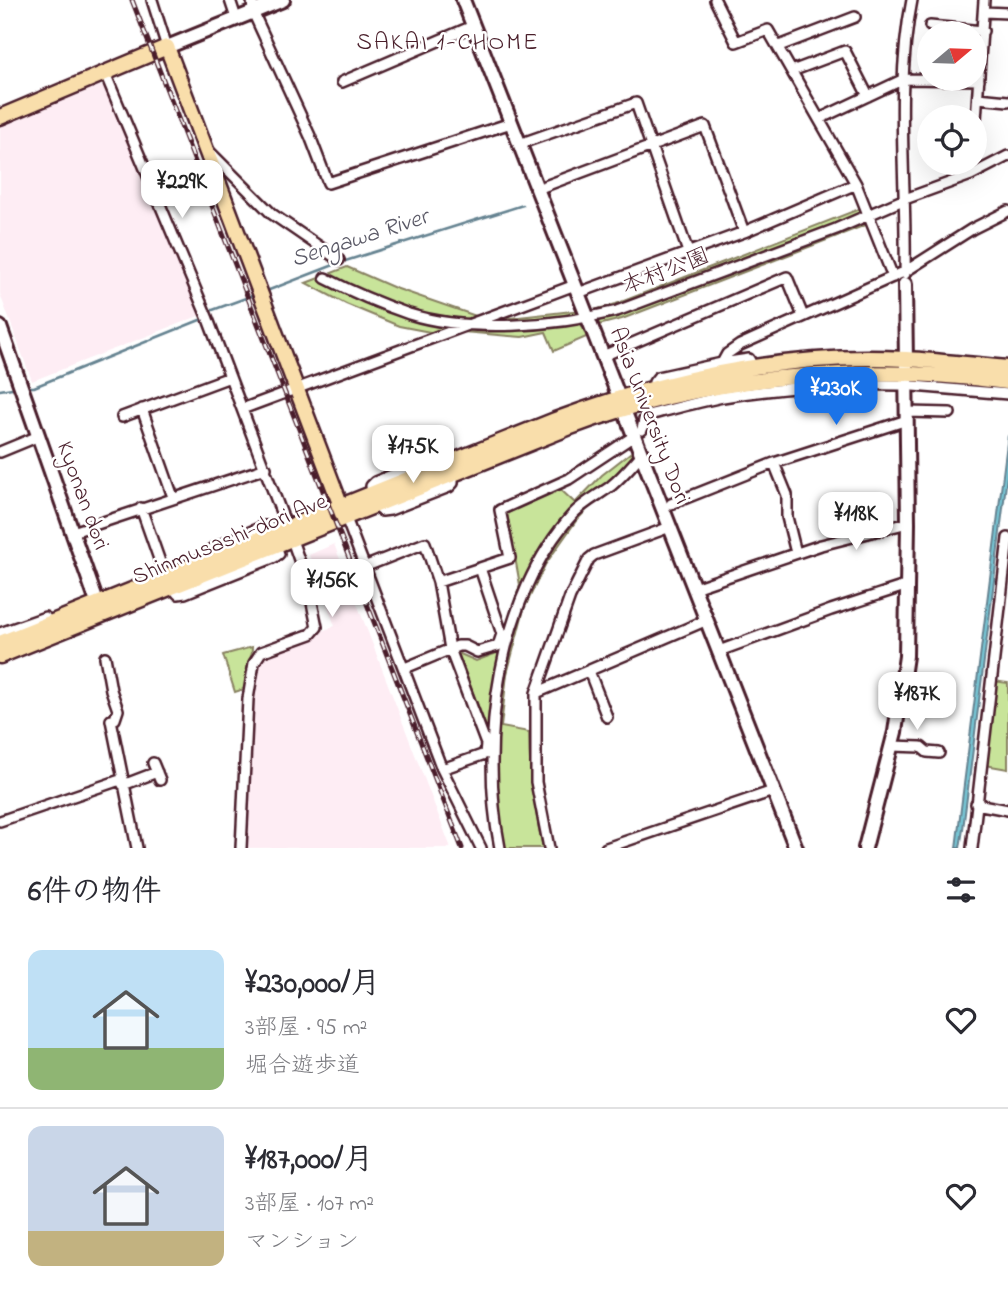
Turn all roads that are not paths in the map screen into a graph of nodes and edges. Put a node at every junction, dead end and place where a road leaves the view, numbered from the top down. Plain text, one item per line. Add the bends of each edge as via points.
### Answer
1 (152, 0) edge
2 (230, 0) edge
3 (283, 0) edge
4 (463, 0) edge
5 (715, 0) edge
6 (912, 0) edge
7 (984, 0) edge
8 (252, 6) edge
9 (984, 12) junction
10 (1008, 13) edge
11 (856, 17) dead end
12 (236, 18) junction
13 (984, 21) edge
14 (472, 26) junction
15 (779, 46) junction
16 (167, 47) junction
17 (792, 71) junction
18 (105, 73) junction
19 (904, 79) junction
20 (917, 79) edge
21 (342, 82) dead end
22 (978, 91) edge
23 (868, 96) junction
24 (978, 98) junction
25 (1008, 101) edge
26 (977, 105) edge
27 (0, 117) edge
28 (819, 119) junction
29 (511, 123) junction
30 (519, 144) junction
31 (204, 145) junction
32 (652, 146) junction
33 (1008, 156) edge
34 (987, 167) edge
35 (971, 175) edge
36 (856, 184) junction
37 (537, 188) junction
38 (905, 199) junction
39 (1008, 211) edge
40 (869, 214) junction
41 (744, 232) junction
42 (688, 252) junction
43 (339, 260) dead end
44 (892, 277) junction
45 (325, 278) dead end
46 (905, 278) junction
47 (577, 289) junction
48 (803, 316) junction
49 (588, 318) junction
50 (472, 325) junction
51 (0, 327) edge
52 (603, 356) junction
53 (722, 363) junction
54 (753, 368) junction
55 (904, 372) junction
56 (230, 377) junction
57 (1007, 381) edge
58 (913, 386) dead end
59 (655, 387) junction
60 (298, 389) junction
61 (621, 403) junction
62 (142, 409) junction
63 (242, 409) junction
64 (950, 413) dead end
65 (907, 416) junction
66 (122, 417) dead end
67 (638, 433) junction
68 (39, 436) junction
69 (0, 452) edge
70 (641, 455) junction
71 (775, 463) junction
72 (266, 468) junction
73 (173, 497) junction
74 (374, 499) junction
75 (671, 504) dead end
76 (141, 508) junction
77 (344, 512) junction
78 (908, 523) junction
79 (670, 527) junction
80 (73, 532) junction
81 (282, 537) junction
82 (1008, 538) edge
83 (796, 554) junction
84 (364, 566) junction
85 (480, 568) junction
86 (1006, 579) edge
87 (169, 582) junction
88 (438, 582) junction
89 (908, 585) junction
90 (694, 588) junction
91 (99, 610) junction
92 (707, 620) junction
93 (50, 623) junction
94 (996, 631) junction
95 (0, 633) edge
96 (1008, 634) edge
97 (0, 643) edge
98 (450, 649) junction
99 (719, 651) junction
100 (0, 656) edge
101 (105, 657) dead end
102 (405, 668) junction
103 (589, 671) junction
104 (536, 693) junction
105 (607, 717) dead end
106 (892, 746) junction
107 (939, 752) dead end
108 (442, 769) junction
109 (156, 772) dead end
110 (123, 782) junction
111 (773, 791) junction
112 (976, 804) junction
113 (1008, 810) edge
114 (0, 821) edge
115 (137, 848) edge
116 (241, 848) edge
117 (481, 848) edge
118 (500, 848) edge
119 (549, 848) edge
120 (606, 848) edge
121 (796, 848) edge
122 (865, 848) edge
123 (972, 848) edge

1 - 16 street
2 - 12 street
3 - 8 street
4 - 14 street, Asia University Dori
5 - 15 street via 736,42 768,30
6 - 19 street
7 - 9 street
8 - 12 street
8 - 29 street via 328,183
9 - 10 street
9 - 13 street
11 - 15 street
12 - 16 street
14 - 21 street
14 - 29 street, Asia University Dori
15 - 17 street
16 - 18 main road
16 - 31 main road
17 - 23 street via 845,51
17 - 28 street
18 - 27 main road
18 - 56 street
19 - 20 street
19 - 23 street
19 - 38 street
22 - 24 street
23 - 28 street
24 - 25 street
24 - 26 street
28 - 36 street
29 - 30 street, Asia University Dori
30 - 32 street via 636,103
30 - 37 street, Asia University Dori
31 - 43 street via 272,214
31 - 60 main road
32 - 37 street
32 - 41 street via 705,126
32 - 42 street
33 - 34 street, 本村公園
35 - 38 street, 本村公園
36 - 40 street
36 - 41 street
37 - 47 street, Asia University Dori
38 - 40 street, 本村公園
38 - 46 street
39 - 46 street via 972,229
40 - 44 street
40 - 49 street, 本村公園 via 617,311
41 - 42 street
42 - 47 street
44 - 46 street
44 - 48 street
45 - 50 street, 本村公園 via 411,314
46 - 55 street
47 - 49 street, Asia University Dori
47 - 50 street
48 - 52 street via 787,277
48 - 53 street via 740,345
49 - 50 street, 本村公園
49 - 52 street, Asia University Dori
50 - 60 street
51 - 68 street, Kyonan dori
52 - 61 street, Asia University Dori
53 - 54 street via 749,359
53 - 59 street via 658,377
54 - 55 main road, Shinmusashi-dori Ave via 831,360
54 - 59 main road, Shinmusashi-dori Ave
55 - 57 main road, Shinmusashi-dori Ave
55 - 61 main road, Shinmusashi-dori Ave via 762,379
55 - 65 street
55 - 67 street via 849,385 722,398 649,415
56 - 62 street
56 - 63 street
57 - 58 street
59 - 61 main road, Shinmusashi-dori Ave
60 - 63 street
60 - 77 main road
61 - 67 street, Asia University Dori
61 - 74 main road, Shinmusashi-dori Ave via 579,425 453,475
61 - 74 main road, Shinmusashi-dori Ave via 555,420 414,477
62 - 66 street
62 - 73 street
63 - 72 street
64 - 65 street
65 - 71 street
65 - 78 street
67 - 70 street, Asia University Dori
67 - 85 street via 569,479 500,510 510,558
68 - 69 street
68 - 80 street, Kyonan dori
70 - 79 street, Asia University Dori
70 - 118 street via 614,484 574,513 542,557 521,599 504,655 494,715 492,770
71 - 75 street
71 - 83 street via 787,495
72 - 73 street
72 - 81 street
73 - 76 street
74 - 77 main road, Shinmusashi-dori Ave
76 - 80 street
76 - 87 street
77 - 81 main road, Shinmusashi-dori Ave
77 - 84 street
78 - 83 street
78 - 89 street
79 - 90 street, Asia University Dori
79 - 104 street via 589,559 570,597
80 - 91 street, Kyonan dori
81 - 87 main road, Shinmusashi-dori Ave
81 - 87 main road, Shinmusashi-dori Ave via 209,559
81 - 116 street via 309,589 317,627 311,634 261,652 254,663
82 - 86 street
83 - 90 street
84 - 88 street via 425,543
84 - 102 street
85 - 88 street
85 - 98 street via 502,634 498,646 477,652 465,646
86 - 94 street
87 - 91 main road, Shinmusashi-dori Ave
88 - 98 street
89 - 99 street
89 - 106 street via 906,656
90 - 92 street, Asia University Dori
91 - 93 main road, Shinmusashi-dori Ave
91 - 100 main road, Shinmusashi-dori Ave
92 - 99 street, Asia University Dori
92 - 103 street
93 - 95 street via 45,617
93 - 97 main road, Shinmusashi-dori Ave
94 - 96 street
94 - 112 street
98 - 102 street
98 - 108 street via 486,744 485,754
99 - 111 street, Asia University Dori
101 - 110 street via 118,710 111,720
102 - 108 street
103 - 104 street
103 - 105 street
104 - 119 street via 536,782
106 - 107 street
106 - 122 street
108 - 117 street
109 - 110 street
110 - 114 street
110 - 115 street
111 - 120 street
111 - 121 street, Asia University Dori
112 - 113 street
112 - 123 street

